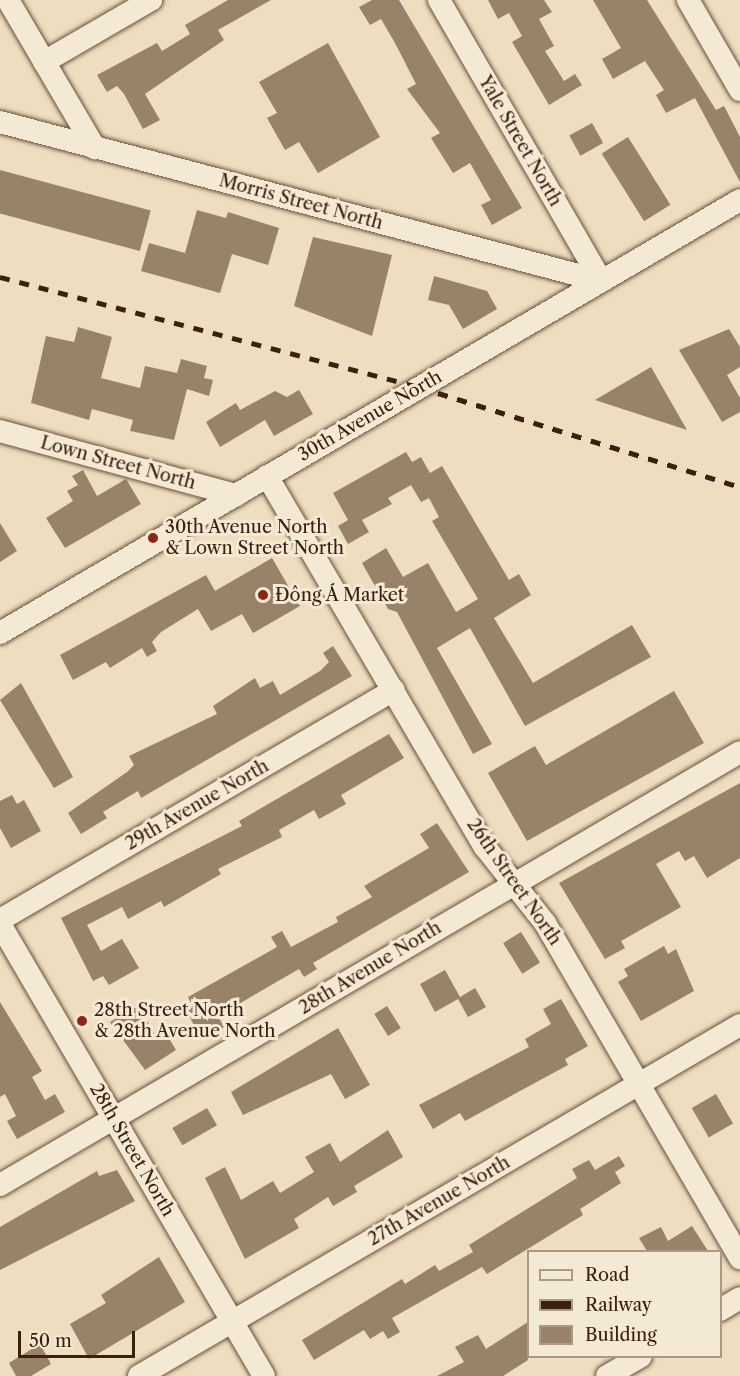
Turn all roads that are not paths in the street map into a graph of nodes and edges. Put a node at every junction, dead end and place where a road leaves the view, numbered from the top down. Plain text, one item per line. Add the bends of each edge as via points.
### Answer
1 (8, 0) edge
2 (151, 0) edge
3 (439, 0) edge
4 (688, 0) edge
5 (44, 62) junction
6 (740, 90) edge
7 (0, 122) edge
8 (95, 148) junction
9 (740, 200) edge
10 (602, 281) junction
11 (0, 431) edge
12 (267, 477) junction
13 (236, 495) junction
14 (0, 633) edge
15 (394, 690) junction
16 (740, 752) edge
17 (512, 885) junction
18 (0, 922) edge
19 (740, 1025) edge
20 (640, 1084) junction
21 (114, 1119) junction
22 (0, 1185) edge
23 (740, 1258) edge
24 (740, 1298) edge
25 (722, 1309) edge
26 (233, 1321) junction
27 (638, 1358) edge
28 (139, 1376) edge
29 (264, 1376) edge
30 (607, 1376) edge

1 - 5 street
2 - 5 street
3 - 10 street, Yale Street North
4 - 6 street
5 - 8 street
7 - 8 street, Morris Street North
8 - 10 street, Morris Street North
9 - 10 street, 30th Avenue North
10 - 12 street, 30th Avenue North
11 - 13 street, Lown Street North
12 - 13 street, 30th Avenue North
12 - 15 street, 26th Street North
13 - 14 street, 30th Avenue North
15 - 17 street, 26th Street North
15 - 18 street, 29th Avenue North
16 - 17 street, 28th Avenue North
17 - 20 street, 26th Street North via 545,922
17 - 21 street, 28th Avenue North
18 - 21 street, 28th Street North
19 - 20 street, 27th Avenue North
20 - 23 street, 26th Street North
20 - 26 street, 27th Avenue North
21 - 22 street, 28th Avenue North
21 - 26 street, 28th Street North
24 - 25 street
26 - 28 street, 27th Avenue North
26 - 29 street, 28th Street North
27 - 30 street

